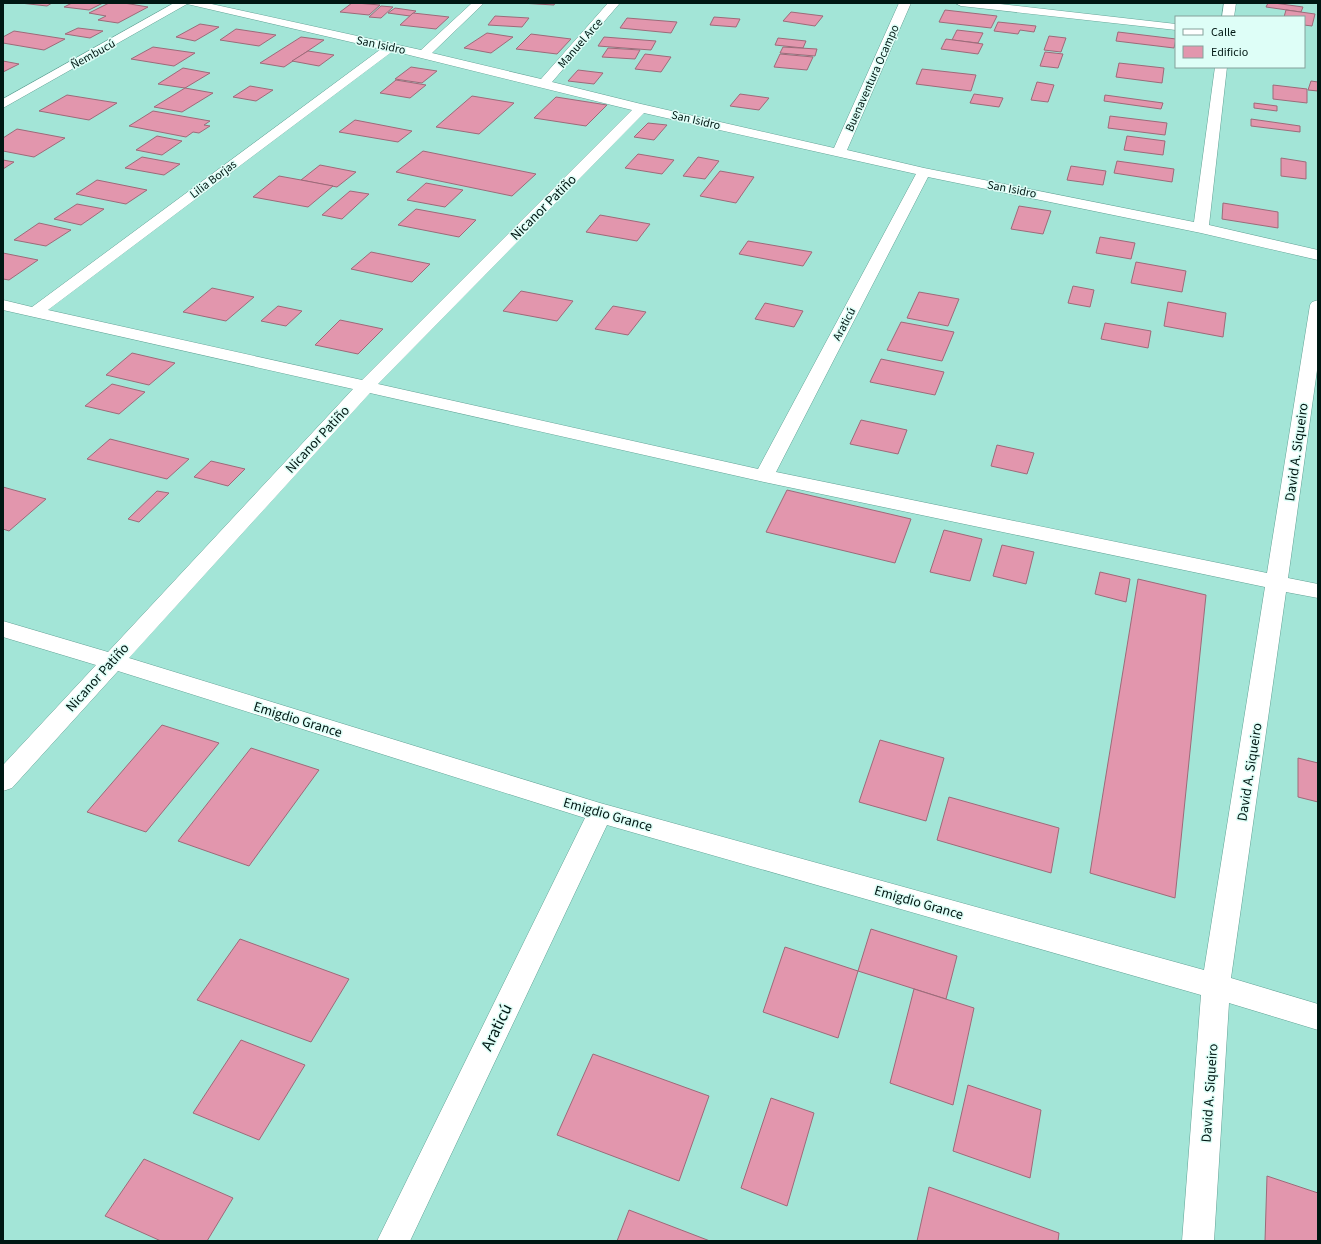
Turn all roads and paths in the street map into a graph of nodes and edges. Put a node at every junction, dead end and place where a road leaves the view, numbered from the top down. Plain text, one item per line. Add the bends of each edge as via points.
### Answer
1 (182, 3) edge
2 (192, 3) edge
3 (252, 3) edge
4 (478, 3) edge
5 (614, 3) edge
6 (905, 3) edge
7 (961, 3) edge
8 (1230, 3) edge
9 (237, 13) junction
10 (1228, 16) edge
11 (1175, 27) edge
12 (391, 47) junction
13 (424, 54) junction
14 (1221, 68) edge
15 (545, 84) junction
16 (3, 104) edge
17 (641, 108) junction
18 (839, 152) junction
19 (924, 172) junction
20 (1201, 228) junction
21 (1318, 255) edge
22 (3, 304) edge
23 (1318, 305) edge
24 (35, 312) junction
25 (1314, 361) edge
26 (366, 386) junction
27 (764, 476) junction
28 (1277, 583) junction
29 (1318, 591) edge
30 (3, 629) edge
31 (112, 661) junction
32 (3, 781) edge
33 (600, 813) junction
34 (1216, 986) junction
35 (1318, 1016) edge
36 (392, 1241) edge
37 (1198, 1241) edge

1 - 16 street, Ñembucú
2 - 9 street, San Isidro
3 - 9 street
4 - 13 street
5 - 15 street, Manuel Arce
6 - 18 street, Buenaventura Ocampo
7 - 11 street
8 - 10 street
9 - 12 street, San Isidro
12 - 13 street, San Isidro
12 - 24 street, Lilia Borjas
13 - 15 street, San Isidro
14 - 20 street
15 - 17 street, San Isidro
17 - 18 street, San Isidro
17 - 26 street, Nicanor Patiño
18 - 19 street, San Isidro
19 - 20 street, San Isidro
19 - 27 street, Araticú
20 - 21 street, San Isidro
22 - 24 street
23 - 25 street, David A. Siqueiro
24 - 26 street
25 - 28 street, David A. Siqueiro
26 - 27 street
26 - 31 street, Nicanor Patiño
27 - 28 street
28 - 29 street
28 - 34 street, David A. Siqueiro
30 - 31 street, Emigdio Grance
31 - 32 street, Nicanor Patiño
31 - 33 street, Emigdio Grance
33 - 34 street, Emigdio Grance
33 - 36 street, Araticú
34 - 35 street, Emigdio Grance
34 - 37 street, David A. Siqueiro

